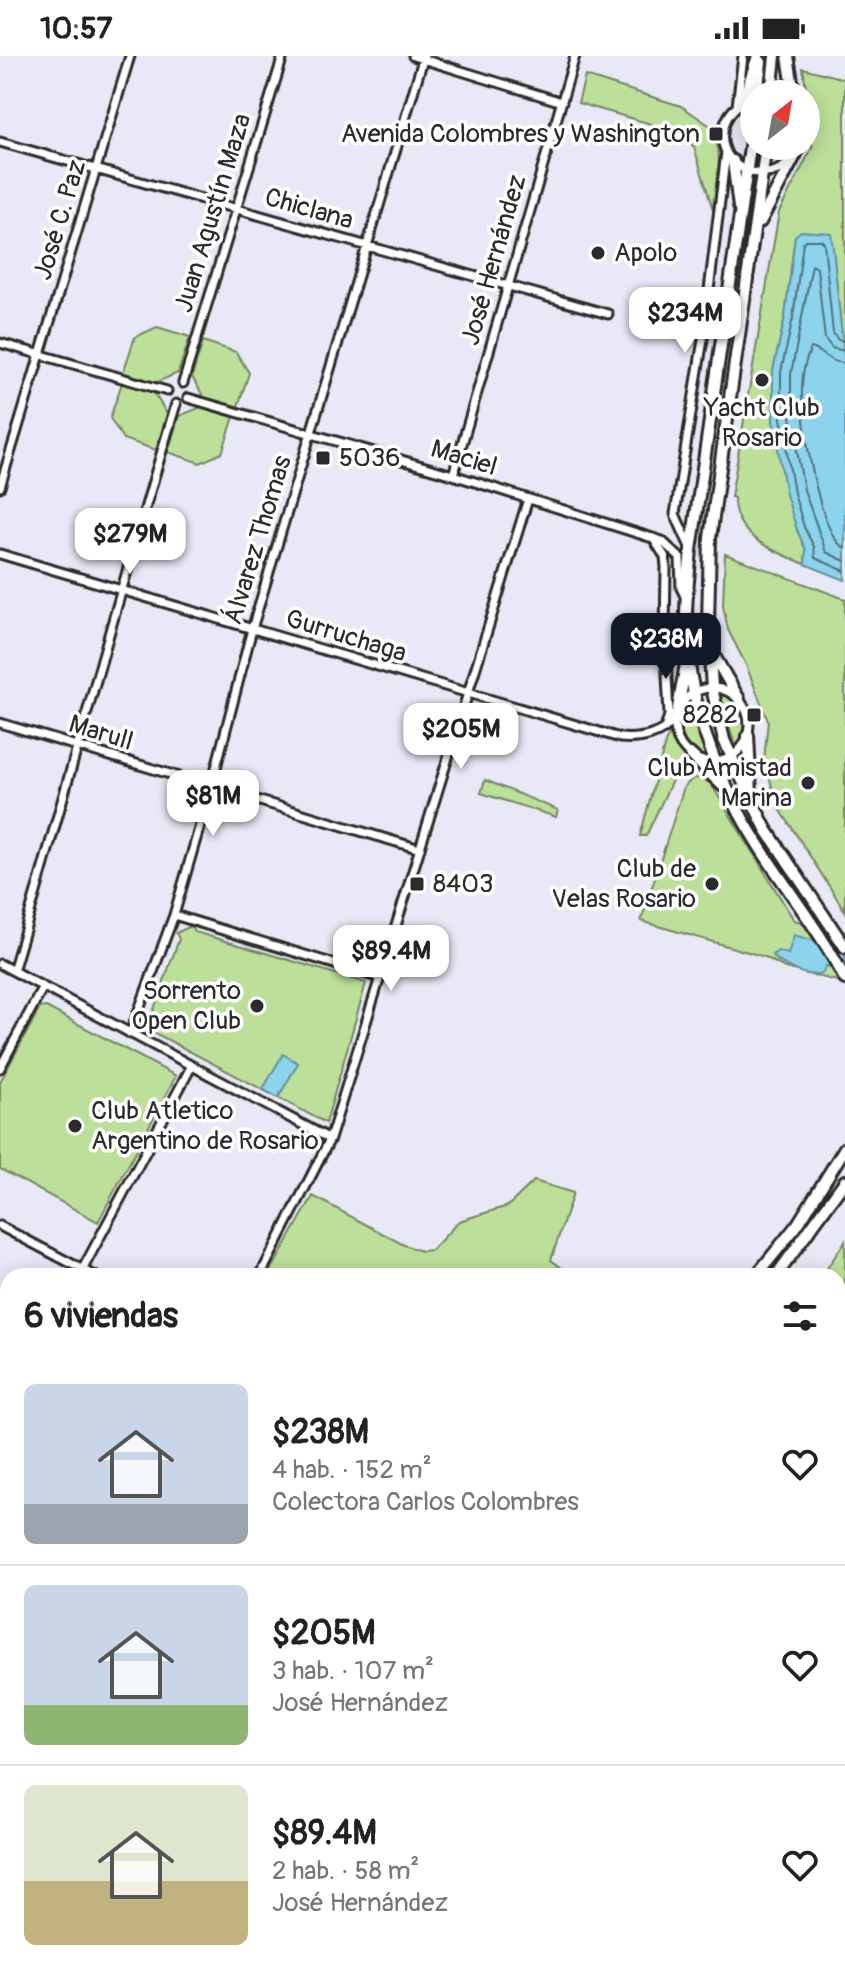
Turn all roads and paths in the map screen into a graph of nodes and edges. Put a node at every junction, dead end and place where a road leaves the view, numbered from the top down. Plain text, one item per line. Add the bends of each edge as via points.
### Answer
1 (130, 56) edge
2 (283, 56) edge
3 (413, 56) edge
4 (575, 56) edge
5 (743, 56) edge
6 (760, 56) edge
7 (775, 56) edge
8 (788, 56) edge
9 (424, 58) edge
10 (746, 80) edge
11 (753, 80) edge
12 (753, 80) edge
13 (772, 80) edge
14 (792, 80) edge
15 (562, 102) junction
16 (740, 108) edge
17 (0, 142) edge
18 (729, 156) junction
19 (749, 160) edge
20 (765, 160) edge
21 (791, 160) edge
22 (792, 160) edge
23 (95, 169) junction
24 (748, 172) junction
25 (764, 174) junction
26 (235, 208) junction
27 (741, 220) junction
28 (753, 235) junction
29 (367, 247) junction
30 (506, 286) junction
31 (608, 314) dead end
32 (0, 343) edge
33 (40, 354) junction
34 (174, 385) junction
35 (188, 398) junction
36 (176, 404) junction
37 (311, 434) junction
38 (453, 475) junction
39 (0, 487) edge
40 (528, 499) junction
41 (653, 538) junction
42 (691, 550) junction
43 (0, 554) edge
44 (120, 590) junction
45 (687, 599) junction
46 (252, 629) junction
47 (709, 648) junction
48 (688, 654) junction
49 (712, 688) junction
50 (695, 692) junction
51 (469, 693) junction
52 (739, 699) junction
53 (674, 720) junction
54 (0, 723) edge
55 (748, 735) junction
56 (79, 747) junction
57 (690, 754) junction
58 (731, 757) junction
59 (715, 762) junction
60 (211, 787) junction
61 (726, 789) junction
62 (752, 801) junction
63 (420, 849) junction
64 (174, 915) junction
65 (845, 947) edge
66 (0, 964) edge
67 (13, 971) junction
68 (843, 976) edge
69 (380, 978) junction
70 (43, 987) junction
71 (130, 1034) junction
72 (191, 1067) junction
73 (0, 1068) edge
74 (330, 1139) junction
75 (845, 1148) edge
76 (845, 1181) edge
77 (0, 1226) edge
78 (72, 1268) edge
79 (84, 1268) edge
80 (264, 1268) edge
81 (762, 1268) edge
82 (782, 1268) edge

1 - 23 street, José C. Paz
2 - 26 street, Juan Agustín Maza
3 - 9 street
4 - 15 street, José Hernández
5 - 10 street
6 - 11 main road
6 - 12 main road
7 - 13 main road
8 - 14 main road
9 - 15 street
9 - 29 street, Álvarez Thomas
15 - 30 street, José Hernández
16 - 18 street via 725,124
17 - 23 street, Chiclana
18 - 24 street
18 - 27 main road
18 - 42 street via 675,514
19 - 24 main road
20 - 25 main road
21 - 25 street
22 - 28 main road
23 - 26 street, Chiclana
23 - 33 street, José C. Paz
24 - 25 street
24 - 27 main road
25 - 28 main road
26 - 29 street, Chiclana
26 - 34 street, Juan Agustín Maza
27 - 42 main road
28 - 47 main road via 710,538
29 - 30 street, Chiclana
29 - 37 street, Álvarez Thomas
30 - 31 street, Chiclana
30 - 38 street, José Hernández
32 - 33 street
33 - 34 street
33 - 39 street, José C. Paz
34 - 35 street via 189,391
34 - 36 street via 169,399
35 - 36 street
35 - 37 street, Maciel
36 - 44 street
37 - 38 street, Maciel
37 - 46 street, Álvarez Thomas
38 - 40 street, Maciel
40 - 41 street, Maciel
40 - 51 street
41 - 45 street, Maciel via 680,558 681,588
41 - 53 street via 665,557
42 - 45 main road
43 - 44 street, Gurruchaga
44 - 46 street, Gurruchaga
44 - 56 street
45 - 48 main road
46 - 51 street, Gurruchaga
46 - 60 street, Álvarez Thomas
47 - 49 main road
47 - 52 main road
48 - 50 main road
48 - 53 main road
49 - 50 street
49 - 52 street
49 - 58 main road
50 - 53 street, Gurruchaga
50 - 59 main road
51 - 53 street, Gurruchaga via 620,738 664,732
51 - 63 street
52 - 55 street via 747,713
53 - 57 street
54 - 56 street, Marull
55 - 58 street
55 - 62 main road
56 - 60 street, Marull
56 - 67 street
57 - 59 street
57 - 61 main road
58 - 59 street
58 - 62 main road
59 - 61 main road
60 - 63 street, Marull
60 - 64 street, Álvarez Thomas
61 - 68 main road
62 - 65 main road
63 - 69 street
64 - 69 street
64 - 71 street, Álvarez Thomas
66 - 67 street
67 - 70 street
69 - 74 street
70 - 71 street
70 - 73 street
71 - 72 street
72 - 74 street
72 - 79 street
74 - 80 street
75 - 81 main road via 798,1224
76 - 82 main road
77 - 78 street

